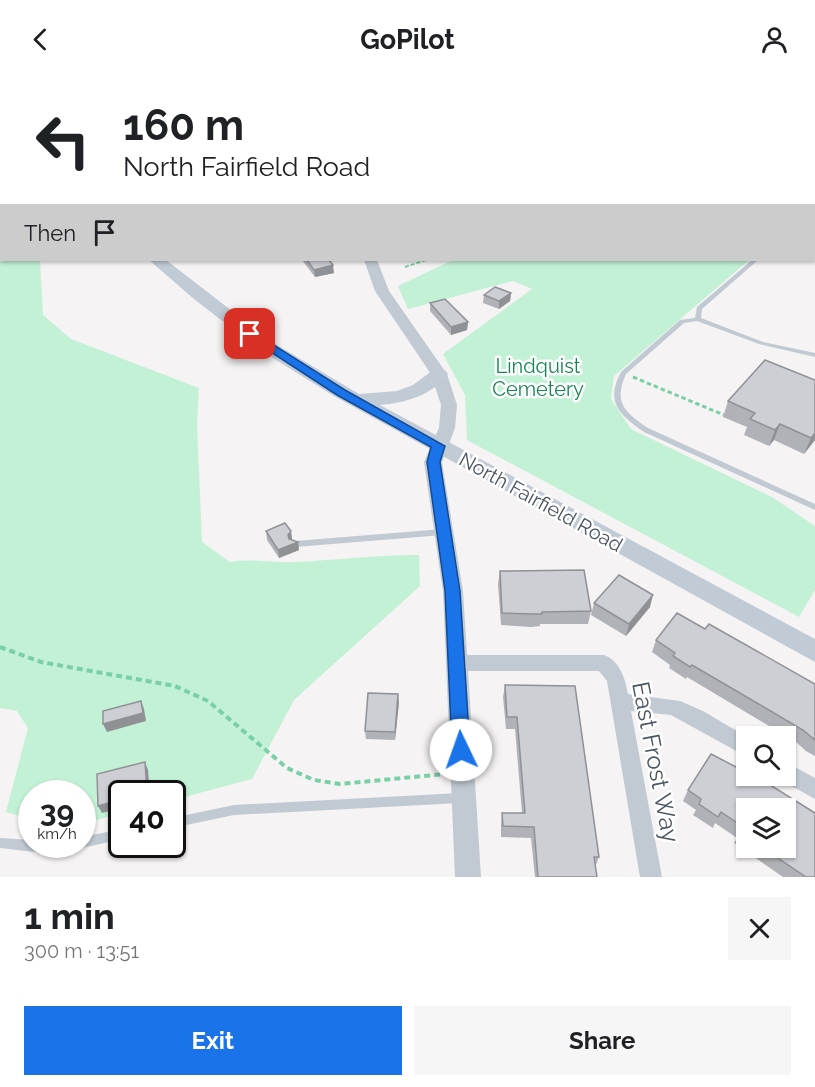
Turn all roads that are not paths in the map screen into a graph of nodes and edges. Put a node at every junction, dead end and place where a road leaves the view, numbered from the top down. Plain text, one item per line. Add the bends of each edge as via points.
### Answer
1 (159, 261) edge
2 (370, 261) edge
3 (754, 261) edge
4 (698, 320) junction
5 (815, 355) edge
6 (439, 374) junction
7 (355, 400) junction
8 (438, 446) junction
9 (815, 507) edge
10 (444, 531) junction
11 (295, 544) edge
12 (815, 651) edge
13 (456, 663) junction
14 (620, 701) junction
15 (736, 741) edge
16 (796, 778) edge
17 (815, 789) edge
18 (464, 798) junction
19 (186, 820) edge
20 (0, 843) edge
21 (18, 845) edge
22 (468, 877) edge
23 (651, 877) edge

1 - 7 main road, North Fairfield Road via 266,346
2 - 6 street via 382,291
3 - 4 lane via 699,309
4 - 5 lane via 761,343
4 - 9 lane via 682,321 623,373 617,384 618,404 646,430
6 - 7 main road via 425,387 404,397
6 - 8 street via 449,405 447,428
7 - 8 main road, North Fairfield Road
8 - 10 street via 434,462
8 - 12 main road, North Fairfield Road
10 - 11 lane
10 - 13 street via 453,591
13 - 14 street, East Frost Way via 604,663 616,678
13 - 18 street
14 - 15 street via 673,707
14 - 23 street, East Frost Way
16 - 17 street
18 - 19 lane via 234,810
18 - 22 street
20 - 21 lane

